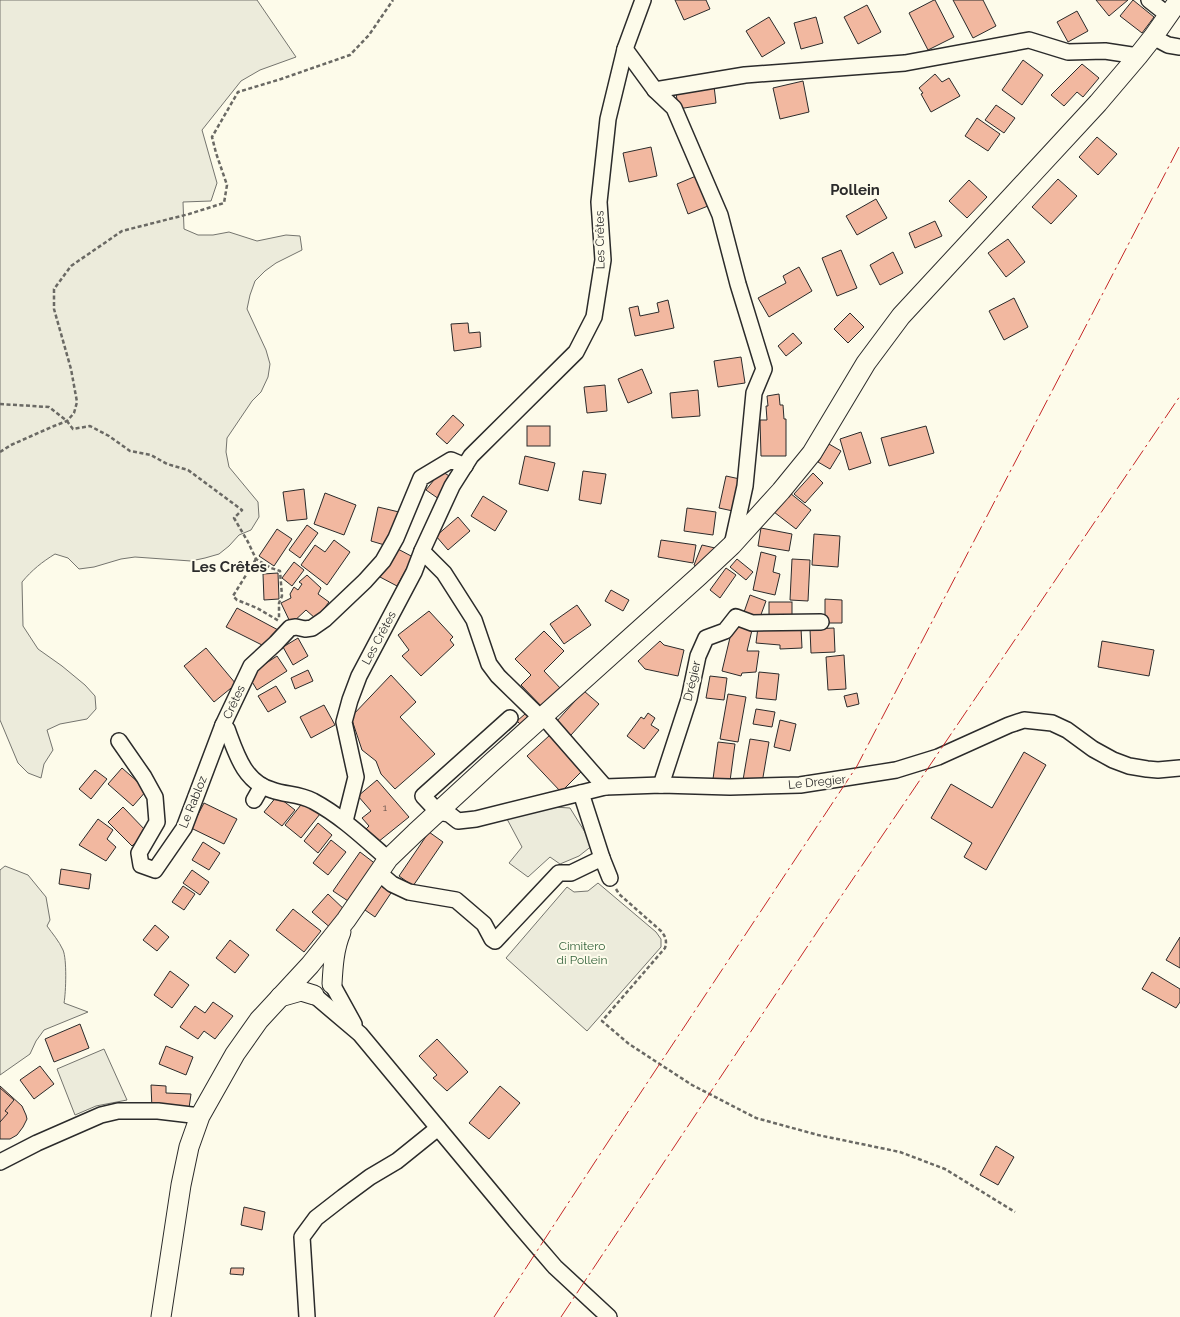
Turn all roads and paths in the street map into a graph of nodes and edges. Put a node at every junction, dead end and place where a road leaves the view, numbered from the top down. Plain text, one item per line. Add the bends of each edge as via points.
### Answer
1 (393, 0) edge
2 (644, 0) edge
3 (1149, 0) edge
4 (1174, 7) edge
5 (1153, 37) junction
6 (1180, 47) edge
7 (625, 49) junction
8 (1138, 56) junction
9 (655, 90) junction
10 (0, 404) edge
11 (67, 421) junction
12 (0, 452) edge
13 (465, 466) junction
14 (732, 545) junction
15 (422, 551) junction
16 (256, 559) junction
17 (821, 622) dead end
18 (542, 717) junction
19 (510, 718) dead end
20 (222, 725) junction
21 (119, 741) dead end
22 (477, 748) junction
23 (491, 763) junction
24 (1180, 768) edge
25 (661, 785) junction
26 (262, 786) junction
27 (605, 787) junction
28 (581, 793) junction
29 (254, 800) dead end
30 (438, 812) junction
31 (344, 821) junction
32 (602, 858) junction
33 (383, 866) junction
34 (610, 878) joint
35 (346, 920) junction
36 (305, 974) junction
37 (332, 984) junction
38 (314, 995) junction
39 (280, 998) junction
40 (360, 1034) junction
41 (200, 1116) junction
42 (438, 1128) junction
43 (0, 1162) edge
44 (1016, 1212) dead end
45 (161, 1317) edge
46 (307, 1317) edge
47 (609, 1317) edge

1 - 11 path via 369,35 350,55 238,92 212,137 227,185 224,203 122,231 71,266 54,289 54,309 77,402
2 - 7 street, Les Crêtes
3 - 4 street
4 - 5 main road
5 - 6 street
5 - 8 main road
7 - 9 street
7 - 13 street, Les Crêtes via 608,119 599,202 603,260 594,317 576,352 471,456
8 - 9 street via 1104,50 1068,52 1029,40 905,63 745,75
8 - 14 main road via 901,316 866,363 812,453
9 - 14 street via 674,108 720,215 764,368 754,393 745,486
10 - 11 path via 49,407
11 - 12 path
11 - 16 path via 74,429 90,426 130,451 151,455 188,470 229,499 242,510 234,518
13 - 15 street, Les Crêtes via 452,486
13 - 20 street, Crêtes via 451,460 421,478 383,561 324,619 312,628 290,628 251,666
14 - 18 main road
15 - 18 street via 444,573 474,620 489,664
15 - 31 street, Les Crêtes via 350,700 344,722 356,776
16 - 16 path via 280,571 279,621 233,596
17 - 25 street, Drégier via 752,623 736,617 725,631 706,638
18 - 23 main road
18 - 27 street
19 - 22 street
20 - 21 street, Le Rabloz via 184,828 154,870 141,866 139,853 157,822 155,797
20 - 26 street, Crêtes via 241,765
22 - 23 street
22 - 30 street via 423,796
23 - 30 main road
24 - 25 street, Le Dregier via 1158,770 1129,766 1093,749 1052,723 1024,720 1008,724 938,757 896,770 800,785
25 - 27 street, Le Dregier
26 - 29 street
26 - 31 street via 300,795
27 - 28 street, Le Dregier
28 - 30 street, Le Dregier via 476,819 458,821 449,814
28 - 32 street
30 - 33 main road
31 - 33 street
32 - 33 street via 571,872 558,872 495,940 484,924 456,900 409,892 392,884
32 - 34 street
33 - 35 main road
34 - 44 path via 619,894 661,931 667,943 602,1021 629,1044 692,1085 756,1118 900,1152 945,1169
35 - 36 main road
35 - 37 main road via 337,942
36 - 37 main road via 325,977
36 - 38 main road
36 - 39 main road
37 - 40 street
38 - 39 main road via 301,991
38 - 40 street
39 - 41 main road via 259,1020
40 - 42 street
41 - 43 street via 118,1111 36,1143
41 - 45 main road via 181,1185
42 - 46 street via 397,1161 342,1197 316,1218 302,1237
42 - 47 street via 555,1267

